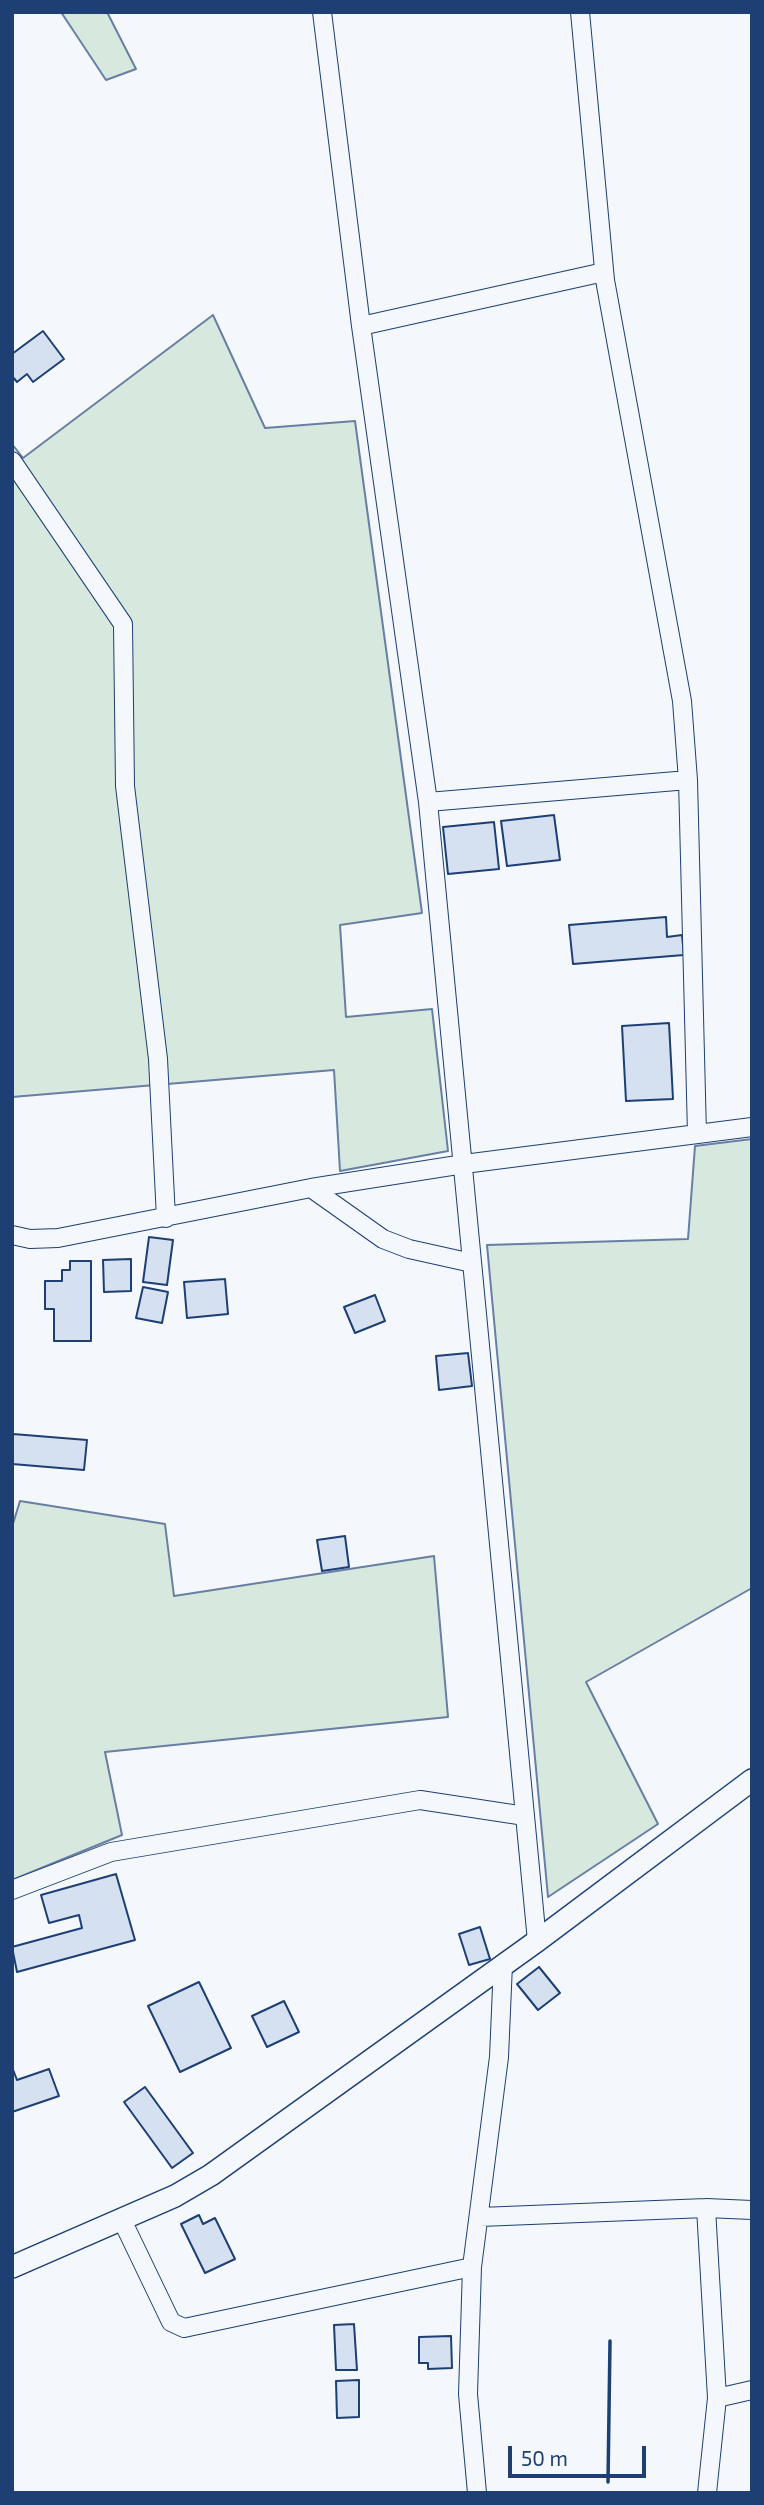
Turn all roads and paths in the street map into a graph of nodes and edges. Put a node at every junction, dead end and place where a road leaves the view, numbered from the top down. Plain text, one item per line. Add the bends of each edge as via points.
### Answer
1 (322, 12) edge
2 (580, 12) edge
3 (604, 272) junction
4 (361, 326) junction
5 (12, 461) edge
6 (688, 780) junction
7 (428, 802) junction
8 (752, 1127) edge
9 (697, 1134) junction
10 (464, 1164) junction
11 (311, 1188) junction
12 (166, 1219) junction
13 (12, 1235) edge
14 (472, 1263) junction
15 (752, 1780) edge
16 (525, 1816) junction
17 (12, 1890) edge
18 (537, 1941) junction
19 (503, 1964) junction
20 (706, 2208) junction
21 (752, 2210) edge
22 (480, 2217) junction
23 (122, 2220) junction
24 (12, 2267) edge
25 (472, 2267) junction
26 (752, 2390) edge
27 (717, 2398) junction
28 (477, 2493) edge
29 (707, 2493) edge

1 - 4 street
2 - 3 street
3 - 4 street
3 - 6 street via 682,701
4 - 7 street
5 - 12 street via 123,625 125,786 158,1059
6 - 7 street
6 - 9 street
7 - 10 street
8 - 9 street
9 - 10 street
10 - 11 street
10 - 14 street
11 - 12 street
11 - 14 street via 383,1239
12 - 13 street via 58,1238
14 - 16 street
15 - 18 street
16 - 17 street via 420,1800 111,1852
16 - 18 street
18 - 19 street
19 - 22 street via 499,2057
19 - 23 street via 211,2175
20 - 21 street
20 - 22 street
20 - 27 street
22 - 25 street
23 - 24 street
23 - 25 street via 171,2322 184,2328
25 - 28 street via 467,2394
26 - 27 street
27 - 29 street

